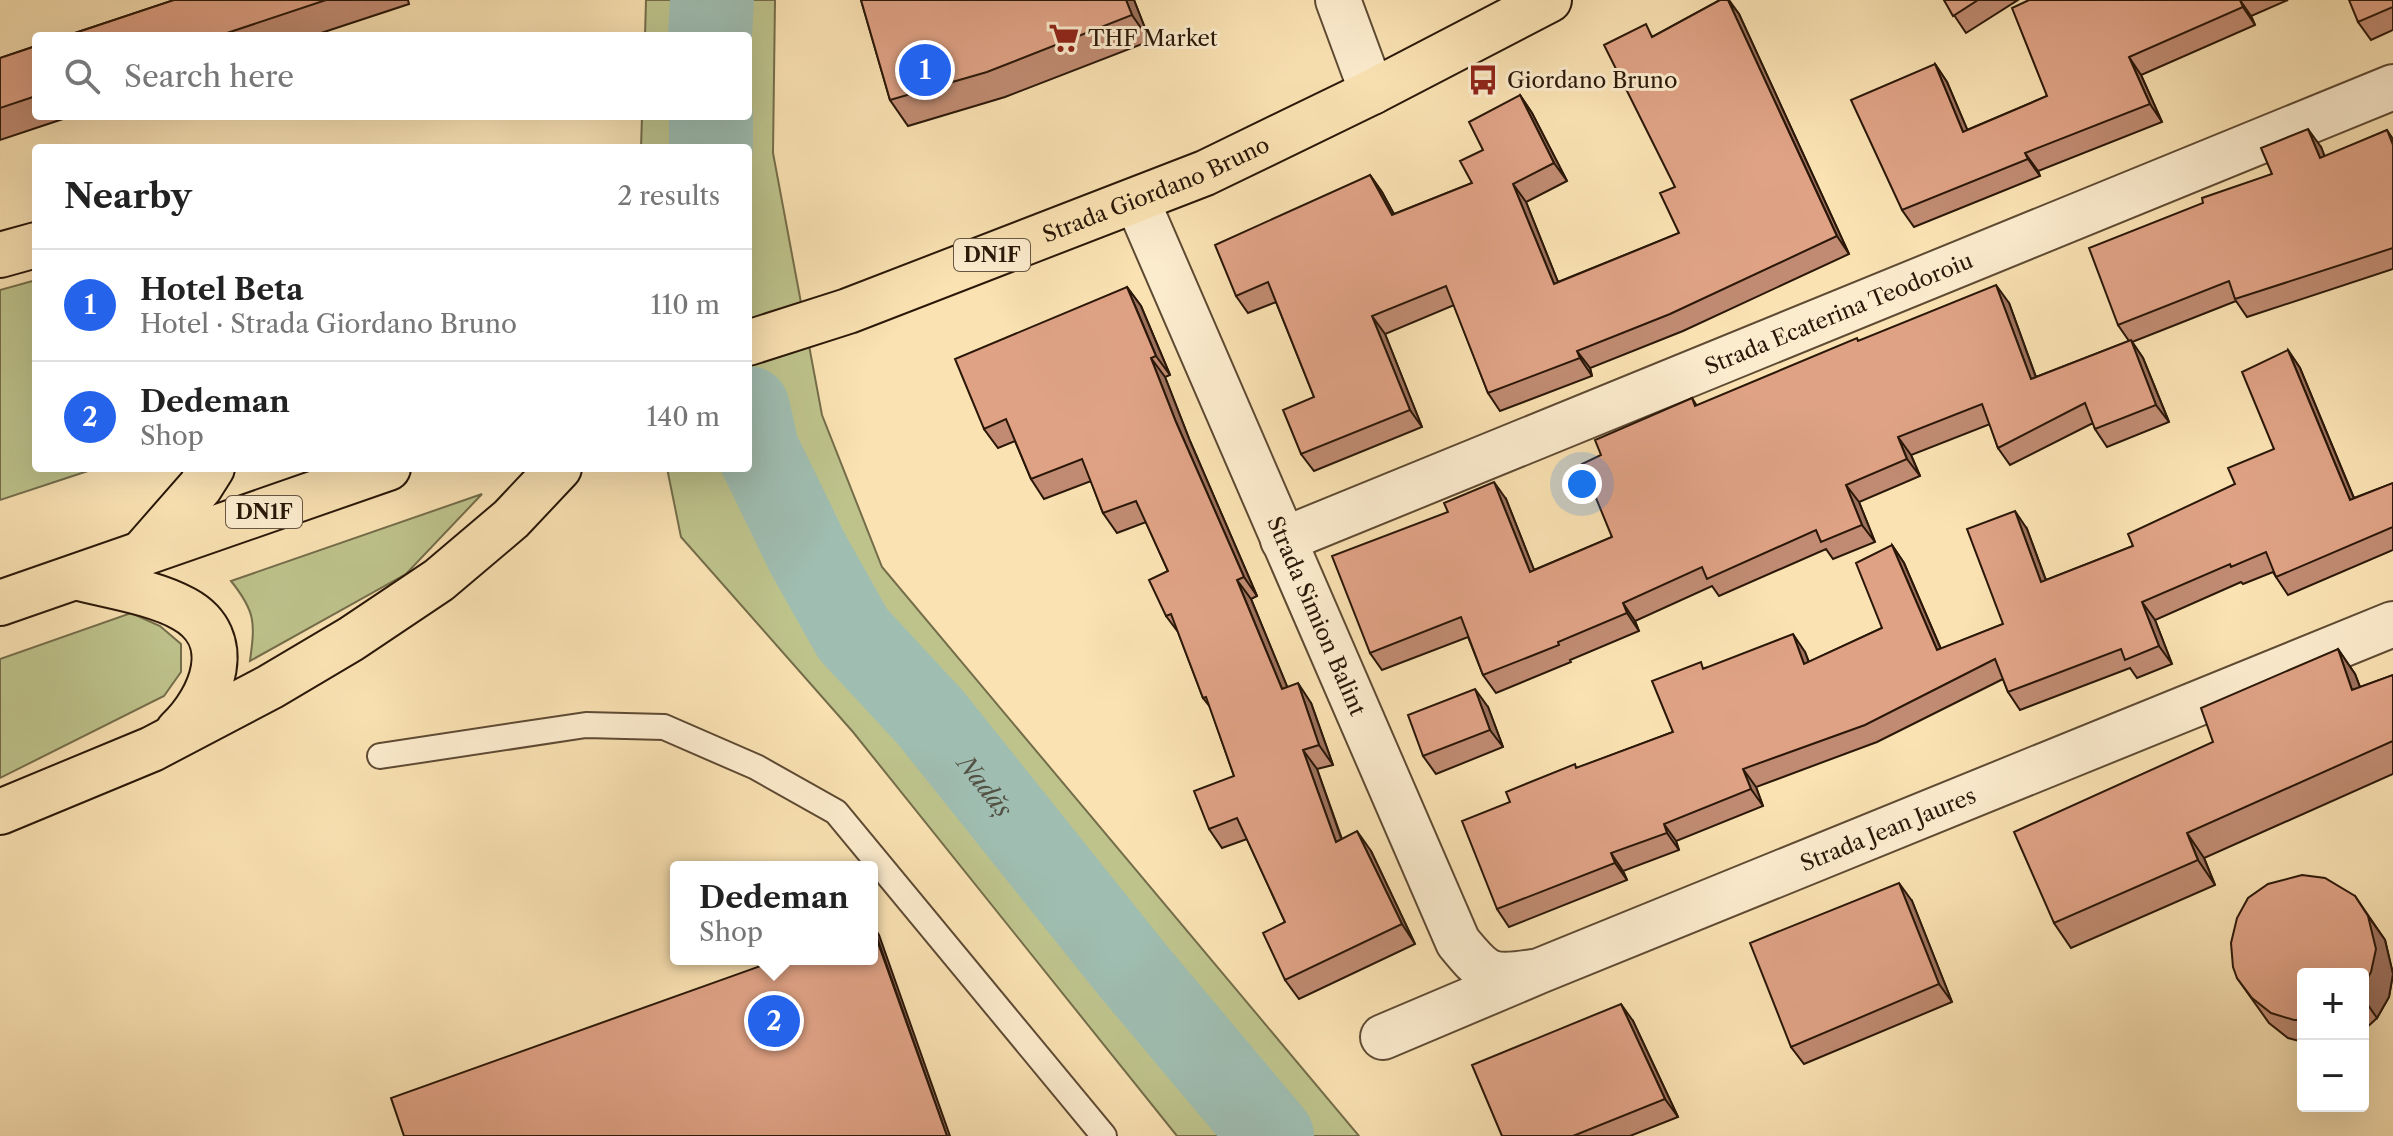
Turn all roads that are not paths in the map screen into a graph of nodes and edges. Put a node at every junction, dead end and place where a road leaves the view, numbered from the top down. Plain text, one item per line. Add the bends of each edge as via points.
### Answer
1 (1338, 0) edge
2 (1549, 0) edge
3 (2393, 87) edge
4 (1372, 92) junction
5 (1137, 201) junction
6 (32, 246) edge
7 (0, 255) edge
8 (752, 342) edge
9 (209, 472) edge
10 (377, 472) edge
11 (555, 472) edge
12 (1283, 540) junction
13 (139, 556) junction
14 (76, 577) junction
15 (0, 603) edge
16 (2393, 624) edge
17 (152, 749) junction
18 (380, 756) dead end
19 (0, 812) edge
20 (877, 861) edge
21 (878, 863) edge
22 (1539, 971) junction
23 (1383, 1037) dead end
24 (1104, 1136) edge

1 - 4 street
2 - 4 main road, Strada Giordano Bruno / DN1F
3 - 12 street, Strada Ecaterina Teodoroiu
4 - 5 main road, Strada Giordano Bruno / DN1F
5 - 8 main road, Strada Giordano Bruno / DN1F via 848,311
5 - 12 street, Strada Simion Balint
6 - 7 main road
9 - 13 main road
10 - 13 main road, DN1F
11 - 17 main road via 511,519 426,588 270,687
12 - 22 street, Strada Simion Balint via 1458,942 1480,969 1506,976
13 - 14 main road, DN1F
14 - 15 main road, DN1F
14 - 17 main road via 171,603 194,616 210,637 215,664 203,701 184,725
16 - 22 street, Strada Jean Jaures
17 - 19 main road
18 - 20 lane via 586,725 664,727 756,767 836,812
21 - 24 lane
22 - 23 street, Strada Jean Jaures

